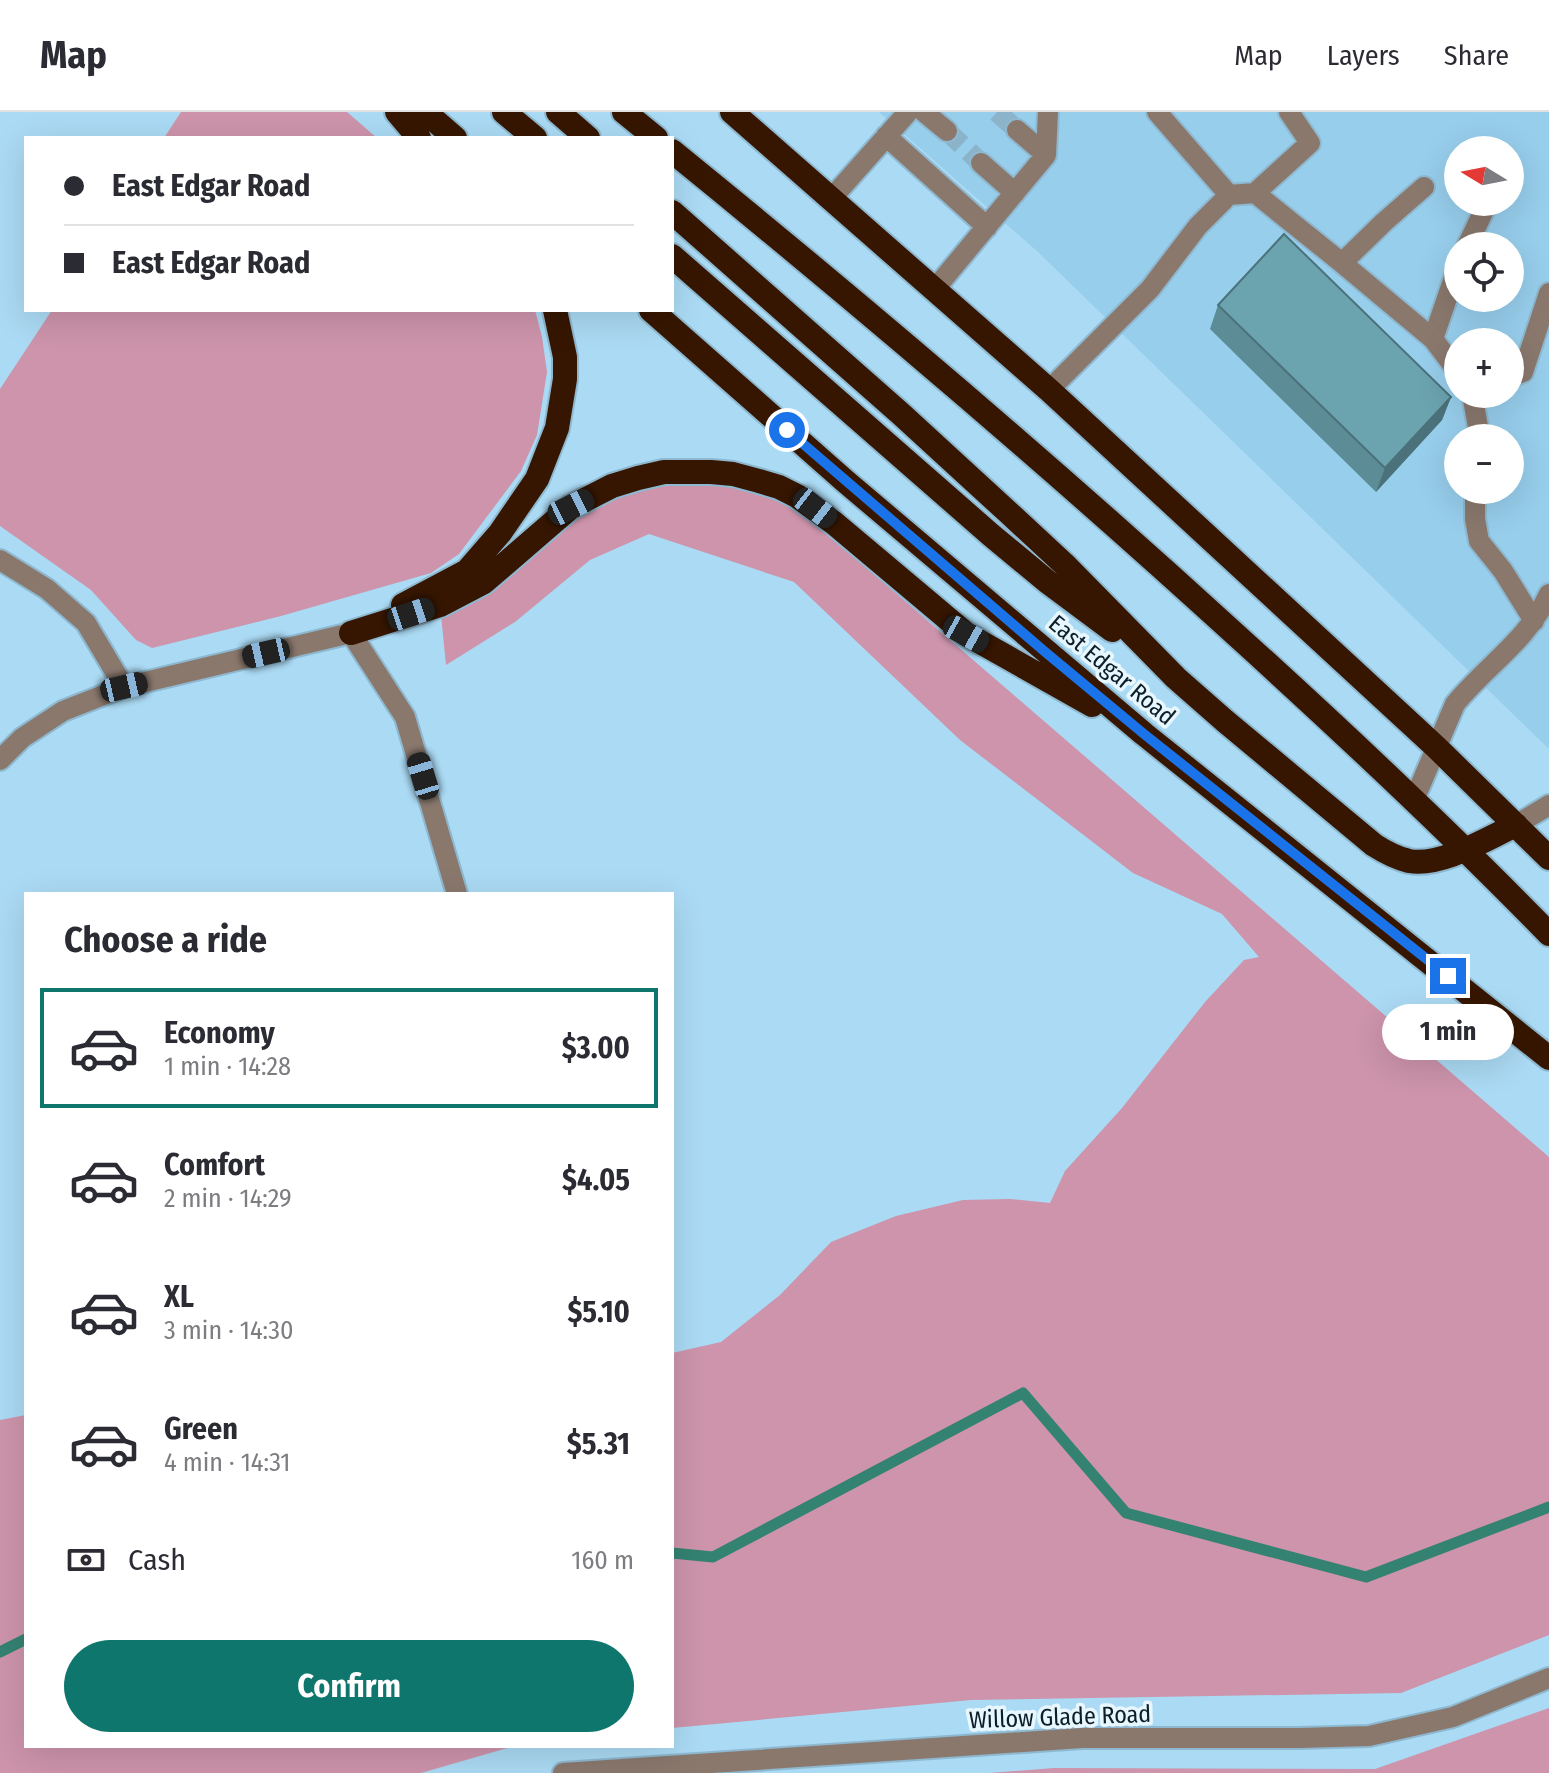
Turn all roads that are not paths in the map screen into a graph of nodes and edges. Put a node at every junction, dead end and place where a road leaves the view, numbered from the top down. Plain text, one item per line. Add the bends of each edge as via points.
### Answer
1 (397, 112) edge
2 (425, 112) edge
3 (504, 112) edge
4 (558, 112) edge
5 (624, 112) edge
6 (732, 112) edge
7 (908, 112) edge
8 (924, 112) edge
9 (1048, 112) edge
10 (1157, 112) edge
11 (1289, 112) edge
12 (1017, 130) tunnel mouth
13 (947, 131) tunnel mouth
14 (417, 136) edge
15 (453, 136) edge
16 (533, 136) edge
17 (586, 136) edge
18 (654, 136) edge
19 (886, 136) junction
20 (674, 153) edge
21 (1046, 155) junction
22 (981, 163) tunnel mouth
23 (1424, 187) dead end
24 (1015, 193) junction
25 (1255, 193) junction
26 (1229, 195) junction
27 (831, 199) junction
28 (674, 214) edge
29 (987, 227) junction
30 (674, 258) edge
31 (1342, 263) junction
32 (934, 290) junction
33 (1549, 293) edge
34 (1444, 307) edge
35 (555, 312) edge
36 (653, 312) edge
37 (1433, 339) junction
38 (1444, 354) edge
39 (1524, 369) edge
40 (1049, 390) junction
41 (1475, 504) edge
42 (0, 560) edge
43 (1549, 594) edge
44 (1534, 621) junction
45 (351, 633) junction
46 (1176, 678) junction
47 (124, 687) junction
48 (1144, 734) junction
49 (1436, 747) junction
50 (0, 760) edge
51 (1414, 800) junction
52 (1549, 805) edge
53 (1516, 825) junction
54 (1465, 849) junction
55 (1549, 858) edge
56 (456, 892) edge
57 (1549, 934) edge
58 (1549, 1058) edge
59 (1549, 1678) edge
60 (563, 1773) edge

1 - 14 highway
2 - 15 highway
3 - 16 highway
4 - 17 highway
5 - 18 highway
6 - 27 highway
7 - 19 street
8 - 13 street
9 - 21 street
10 - 26 street
11 - 25 street via 1310,143
12 - 21 street
19 - 27 street
19 - 29 street
20 - 51 highway via 1000,423
21 - 24 street
22 - 24 street
23 - 31 street
24 - 29 street
25 - 26 street
25 - 31 street
26 - 40 street via 1150,289
27 - 32 highway
28 - 46 highway via 1042,544
29 - 32 street
30 - 46 highway via 991,535
31 - 37 street
32 - 40 highway
33 - 39 street
34 - 37 street
35 - 45 highway via 565,357 562,402 548,454 525,498 467,571
36 - 48 highway, East Edgar Road
37 - 38 street
40 - 49 highway
41 - 44 street via 1479,541
42 - 47 street via 47,589 86,623
43 - 44 street
44 - 49 street via 1465,691
45 - 47 street
45 - 48 highway via 440,605 484,582 571,507 612,486 664,472 733,474 797,496 966,634
45 - 56 street via 405,717
46 - 54 highway via 1392,856 1419,862
47 - 50 street via 63,711
48 - 58 highway, East Edgar Road
49 - 51 street
49 - 53 highway
51 - 54 highway
52 - 53 street
53 - 54 highway
53 - 55 highway
54 - 57 highway
59 - 60 street, Willow Glade Road via 1453,1717 1369,1736 1082,1738

